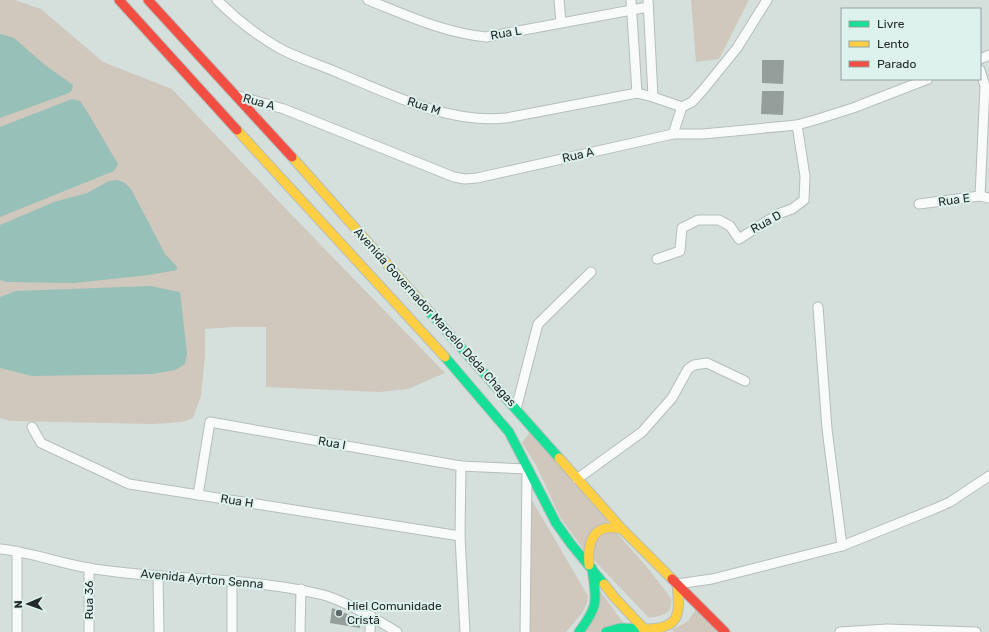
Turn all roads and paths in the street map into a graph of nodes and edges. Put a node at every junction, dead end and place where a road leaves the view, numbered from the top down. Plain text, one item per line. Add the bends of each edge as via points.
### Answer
1 (119, 0) edge
2 (148, 0) edge
3 (217, 0) edge
4 (368, 0) edge
5 (559, 0) edge
6 (631, 0) edge
7 (767, 0) edge
8 (384, 3) edge
9 (648, 4) edge
10 (632, 11) junction
11 (561, 22) junction
12 (981, 73) edge
13 (925, 80) edge
14 (637, 93) junction
15 (236, 95) junction
16 (653, 97) junction
17 (682, 108) junction
18 (797, 124) junction
19 (673, 134) junction
20 (985, 197) edge
21 (918, 204) dead end
22 (657, 259) dead end
23 (592, 272) dead end
24 (818, 307) dead end
25 (745, 381) dead end
26 (516, 408) junction
27 (32, 427) dead end
28 (461, 466) junction
29 (527, 469) junction
30 (989, 476) edge
31 (577, 479) junction
32 (198, 495) junction
33 (622, 529) junction
34 (460, 536) junction
35 (842, 546) junction
36 (0, 549) edge
37 (17, 551) junction
38 (590, 566) junction
39 (89, 568) junction
40 (158, 576) junction
41 (232, 581) junction
42 (677, 584) junction
43 (301, 589) junction
44 (371, 616) junction
45 (645, 631) edge
46 (17, 632) edge
47 (89, 632) edge
48 (159, 632) edge
49 (232, 632) edge
50 (300, 632) edge
51 (370, 632) edge
52 (397, 632) edge
53 (465, 632) edge
54 (525, 632) edge
55 (579, 632) edge
56 (606, 632) edge
57 (724, 632) edge
58 (840, 632) edge
59 (976, 632) edge

1 - 29 main road, Avenida Governador Marcelo Déda Chagas via 461,375 508,432
2 - 15 main road, Avenida Governador Marcelo Déda Chagas
3 - 14 street, Rua M via 234,17 280,48 411,102 457,116 506,118
4 - 8 street, Rua L
5 - 11 street
6 - 10 street
7 - 17 street via 736,48 704,90
8 - 11 street, Rua L via 437,27 470,36 486,37
9 - 10 street, Rua L
9 - 16 street
10 - 11 street, Rua L
10 - 14 street
12 - 20 street via 985,86
13 - 18 street, Rua A via 853,108
14 - 16 street, Rua M
15 - 19 street, Rua A via 284,109 454,177 465,179
15 - 26 main road, Avenida Governador Marcelo Déda Chagas
16 - 17 street, Rua M
17 - 19 street
18 - 19 street, Rua A via 703,134
18 - 22 street, Rua D via 805,176 804,200 739,238 730,226 719,220 698,220 682,228 680,250
20 - 21 street, Rua E
23 - 26 street via 538,324
24 - 35 street via 827,429
25 - 31 street via 707,363 694,364 688,369 672,398 642,432
26 - 31 main road, Avenida Governador Marcelo Déda Chagas
27 - 32 street, Rua H via 41,443 125,483
28 - 29 street, Rua I
28 - 32 street, Rua I via 210,422
28 - 34 street
29 - 38 main road, Avenida Governador Marcelo Déda Chagas via 556,523
29 - 54 street
30 - 35 street via 950,502
31 - 33 main road, Avenida Governador Marcelo Déda Chagas
32 - 34 street, Rua H
33 - 38 main road via 615,526 597,531 588,547
33 - 42 main road, Avenida Governador Marcelo Déda Chagas
34 - 53 street
35 - 42 street via 712,579
36 - 37 street, Avenida Ayrton Senna
37 - 39 street, Avenida Ayrton Senna
37 - 46 street
38 - 45 main road, Avenida Governador Marcelo Déda Chagas
38 - 55 main road via 595,604
39 - 40 street, Avenida Ayrton Senna
39 - 47 street, Rua 36
40 - 41 street, Avenida Ayrton Senna
40 - 48 street
41 - 43 street, Avenida Ayrton Senna
41 - 49 street
42 - 45 main road via 680,605 675,618 670,625
42 - 57 main road, Avenida Governador Marcelo Déda Chagas
43 - 44 street, Avenida Ayrton Senna via 328,597
43 - 50 street
44 - 51 street
44 - 52 street, Avenida Ayrton Senna
45 - 56 main road via 620,628
58 - 59 street via 887,629

